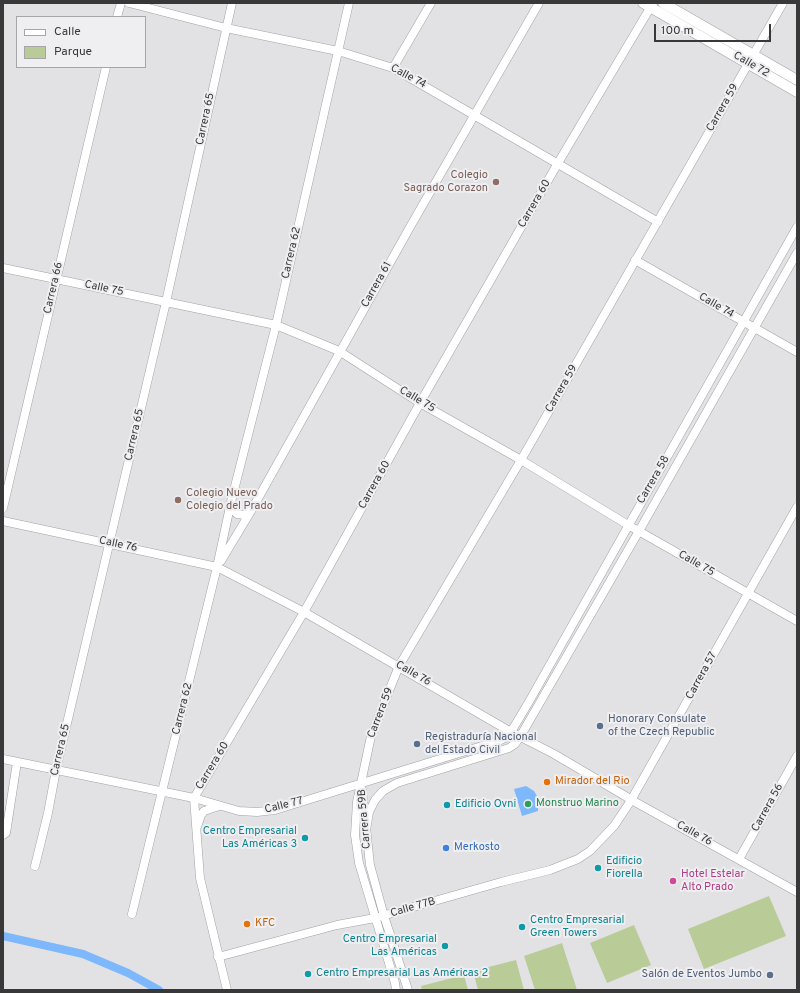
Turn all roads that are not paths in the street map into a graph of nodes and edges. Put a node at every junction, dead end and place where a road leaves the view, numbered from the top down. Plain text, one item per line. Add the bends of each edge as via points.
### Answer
1 (121, 3) edge
2 (129, 3) edge
3 (232, 3) edge
4 (349, 3) edge
5 (431, 3) edge
6 (539, 3) edge
7 (663, 3) edge
8 (783, 3) edge
9 (649, 4) edge
10 (117, 16) edge
11 (226, 28) junction
12 (338, 51) junction
13 (751, 59) junction
14 (106, 68) edge
15 (393, 68) junction
16 (797, 80) edge
17 (797, 92) edge
18 (474, 114) junction
19 (558, 163) junction
20 (658, 222) junction
21 (797, 228) edge
22 (797, 253) edge
23 (635, 260) junction
24 (3, 268) edge
25 (56, 279) junction
26 (166, 302) junction
27 (744, 322) junction
28 (276, 325) junction
29 (754, 328) junction
30 (339, 351) junction
31 (797, 352) edge
32 (420, 403) junction
33 (521, 460) junction
34 (231, 502) junction
35 (797, 507) edge
36 (3, 508) edge
37 (250, 511) junction
38 (3, 521) edge
39 (628, 525) junction
40 (639, 531) junction
41 (110, 543) junction
42 (217, 567) junction
43 (748, 594) junction
44 (304, 612) junction
45 (797, 621) edge
46 (565, 636) junction
47 (576, 641) junction
48 (560, 645) junction
49 (571, 650) junction
50 (399, 666) junction
51 (511, 732) junction
52 (520, 737) junction
53 (797, 756) edge
54 (3, 759) edge
55 (17, 762) junction
56 (56, 770) junction
57 (362, 783) junction
58 (162, 792) junction
59 (194, 798) junction
60 (632, 799) junction
61 (219, 806) junction
62 (366, 830) junction
63 (196, 834) junction
64 (3, 835) edge
65 (601, 841) joint
66 (739, 859) junction
67 (35, 866) dead end
68 (797, 892) edge
69 (132, 914) dead end
70 (384, 916) junction
71 (375, 918) junction
72 (218, 957) junction
73 (227, 990) edge
74 (396, 990) edge
75 (408, 990) edge

1 - 10 street
2 - 11 street, Calle 74
3 - 11 street, Carrera 65
4 - 12 street, Carrera 62
5 - 15 street
6 - 18 street, Carrera 61
7 - 13 main road, Calle 72
8 - 13 street, Carrera 59
9 - 13 main road, Calle 72
9 - 19 street, Carrera 60
11 - 12 street, Calle 74
11 - 26 street, Carrera 65
12 - 15 street, Calle 74
12 - 28 street, Carrera 62
13 - 16 main road, Calle 72
13 - 17 main road, Calle 72
13 - 20 street, Carrera 59
14 - 25 street, Carrera 66
15 - 18 street, Calle 74
18 - 19 street, Calle 74
18 - 30 street, Carrera 61
19 - 20 street, Calle 74
19 - 32 street, Carrera 60
20 - 23 street, Carrera 59
21 - 27 street, Carrera 58
22 - 29 street, Carrera 58
23 - 27 street, Calle 74
23 - 33 street, Carrera 59
24 - 25 street, Calle 75
25 - 26 street, Calle 75
25 - 36 street, Carrera 66
26 - 28 street, Calle 75
26 - 41 street, Carrera 65
27 - 29 street, Calle 74
27 - 39 street, Carrera 58
28 - 30 street, Calle 75
28 - 34 street, Carrera 62
29 - 31 street, Calle 74
29 - 40 street, Carrera 58
30 - 32 street, Calle 75
30 - 37 street, Carrera 61
32 - 33 street, Calle 75
32 - 44 street, Carrera 60
33 - 39 street, Calle 75
33 - 50 street, Carrera 59
34 - 37 street via 232,509 237,514 245,515
34 - 42 street, Carrera 62
35 - 43 street, Carrera 57
37 - 42 street, Carrera 61
38 - 41 street, Calle 76
39 - 40 street, Calle 75
39 - 46 street, Carrera 58
40 - 43 street, Calle 75
40 - 47 street, Carrera 58
41 - 42 street, Calle 76
41 - 56 street, Carrera 65
42 - 44 street, Calle 76
42 - 58 street, Carrera 62
43 - 45 street, Calle 75
43 - 60 street, Carrera 57
44 - 50 street, Calle 76
44 - 59 street, Carrera 60
46 - 47 street
46 - 48 street, Carrera 58
47 - 49 street, Carrera 58
48 - 49 street
48 - 51 street, Carrera 58
49 - 52 street, Carrera 58
50 - 51 street, Calle 76
50 - 57 street, Carrera 59 via 371,736
51 - 52 street, Calle 76
51 - 57 street, Calle 77 via 498,742
52 - 60 street, Calle 76
52 - 62 street via 509,748 396,783 374,800
53 - 66 street, Carrera 56
54 - 55 street, Calle 77
55 - 56 street, Calle 77
55 - 64 street via 6,833
56 - 58 street, Calle 77
56 - 67 street, Carrera 65
57 - 61 street, Calle 77 via 275,810 239,811
57 - 62 street, Carrera 59B
57 - 71 street, Carrera 59B via 357,802 355,835 359,863
58 - 59 street, Calle 77
58 - 69 street, Carrera 62
59 - 61 street, Calle 77
59 - 63 street, Carrera 60
60 - 65 street, Carrera 57
60 - 66 street, Calle 76
61 - 63 street via 204,810 197,823
62 - 70 street, Carrera 59B via 370,865
63 - 72 street, Carrera 60 via 200,878
65 - 70 street, Calle 77B via 578,859 550,870
66 - 68 street, Calle 76
70 - 71 street, Calle 77B
70 - 75 street, Carrera 59B
71 - 72 street, Calle 77B via 337,925
71 - 74 street, Carrera 59B
72 - 73 street, Carrera 60

